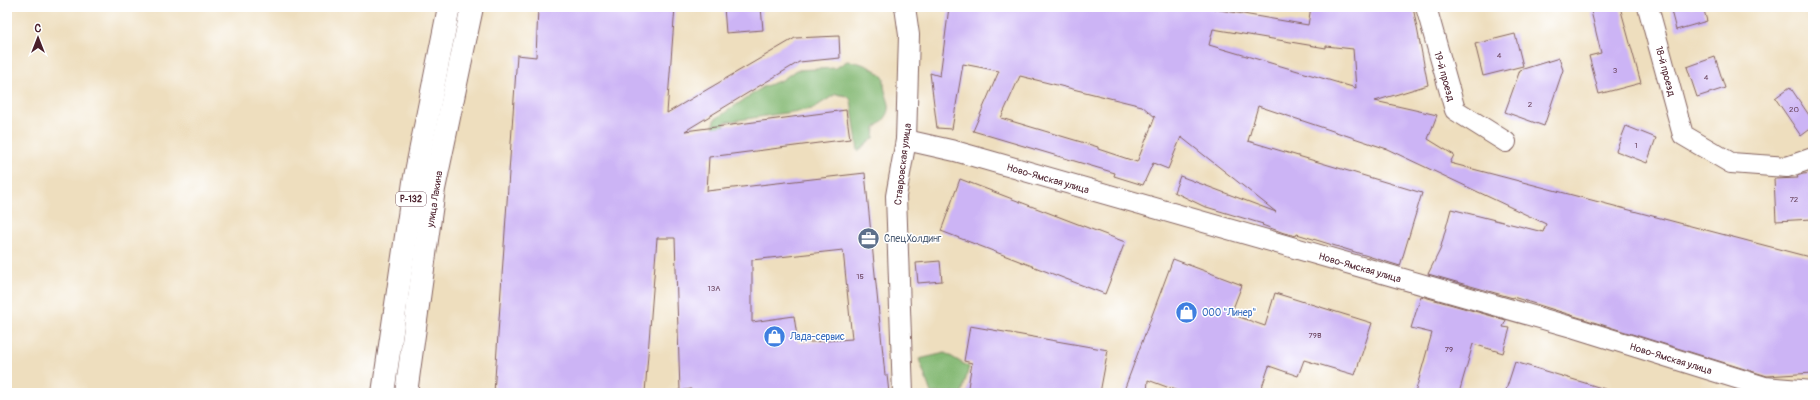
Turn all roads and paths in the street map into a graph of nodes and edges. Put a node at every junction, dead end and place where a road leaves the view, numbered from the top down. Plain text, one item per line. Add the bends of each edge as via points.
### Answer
1 (449, 7) edge
2 (472, 7) edge
3 (904, 7) edge
4 (1426, 7) edge
5 (1648, 7) edge
6 (906, 140) junction
7 (1506, 142) dead end
8 (1813, 158) edge
9 (1813, 391) edge
10 (383, 393) edge
11 (406, 393) edge
12 (903, 393) edge

1 - 10 highway, Р-132 via 414,182
2 - 11 highway, улица Лакина / Р-132 via 434,189
3 - 6 street, Ставровская улица via 909,35
4 - 7 street, 19-й проезд via 1455,110
5 - 8 street, 18-й проезд via 1683,136 1731,163 1787,167
6 - 9 street, Ново-Ямская улица via 1304,250 1575,328 1765,387
6 - 12 street, Ставровская улица via 896,196

